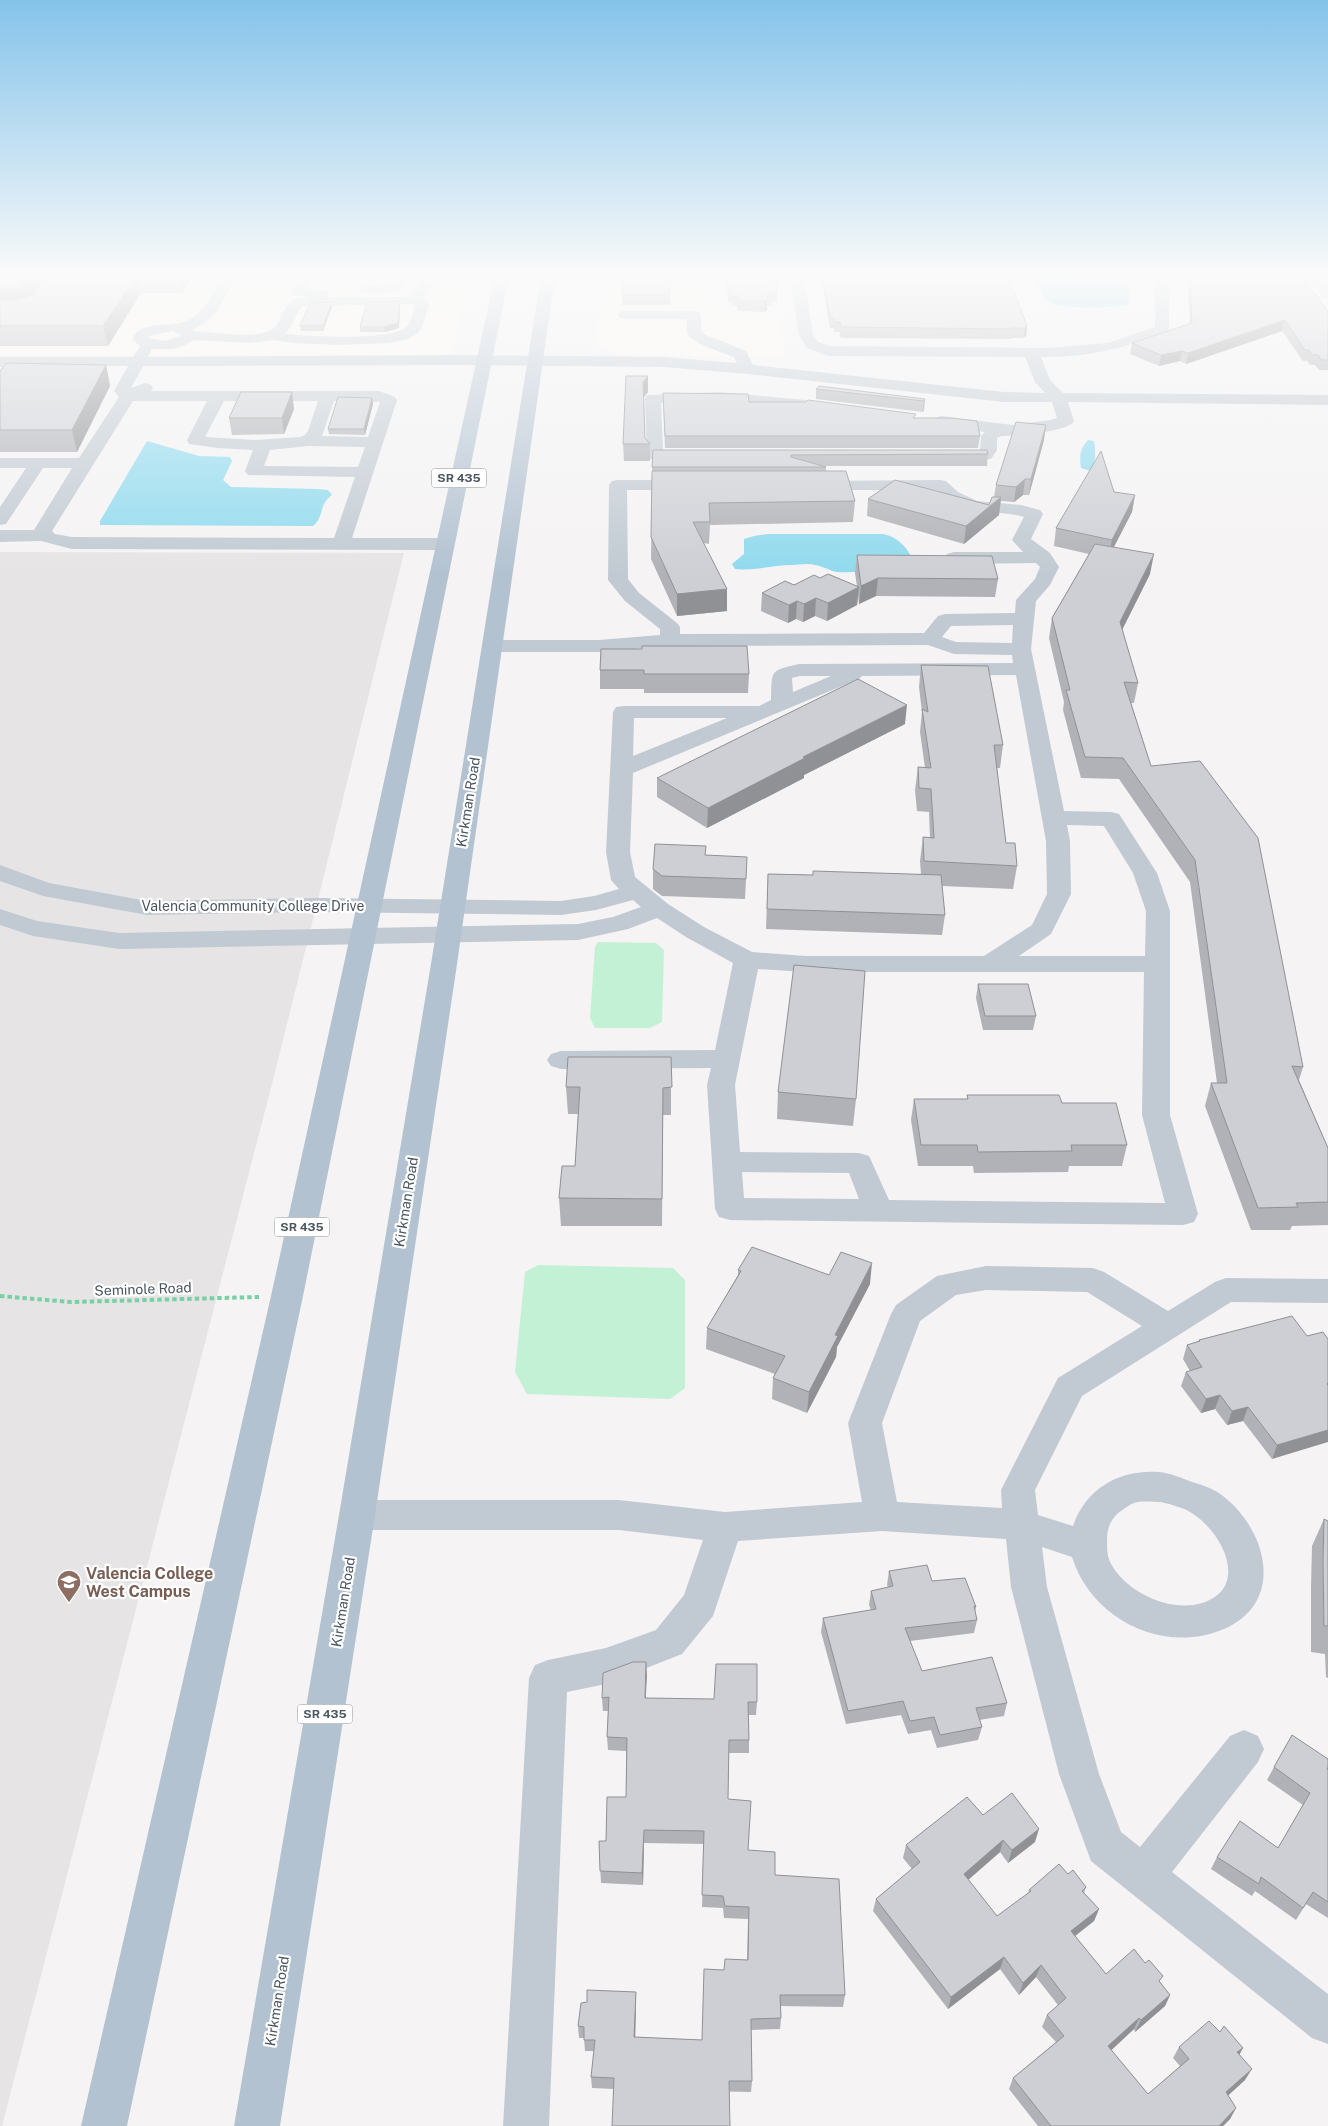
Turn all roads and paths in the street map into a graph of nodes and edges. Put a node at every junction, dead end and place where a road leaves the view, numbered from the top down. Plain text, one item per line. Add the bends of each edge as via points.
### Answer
1 (131, 375) edge
2 (160, 375) edge
3 (481, 375) edge
4 (533, 375) edge
5 (800, 375) edge
6 (1040, 375) edge
7 (1057, 375) edge
8 (128, 396) junction
9 (218, 396) junction
10 (328, 396) junction
11 (1059, 398) junction
12 (1328, 400) edge
13 (831, 408) edge
14 (926, 419) edge
15 (1011, 430) junction
16 (309, 441) junction
17 (375, 442) junction
18 (263, 444) junction
19 (704, 455) edge
20 (937, 455) edge
21 (0, 463) edge
22 (38, 463) junction
23 (84, 463) junction
24 (365, 472) junction
25 (706, 485) edge
26 (794, 485) edge
27 (0, 520) edge
28 (0, 536) edge
29 (46, 536) junction
30 (341, 544) junction
31 (445, 544) junction
32 (1043, 557) junction
33 (935, 558) edge
34 (1024, 619) junction
35 (930, 639) junction
36 (492, 640) junction
37 (670, 640) junction
38 (986, 648) junction
39 (1021, 649) junction
40 (990, 669) junction
41 (1026, 669) junction
42 (771, 708) junction
43 (622, 768) junction
44 (1054, 818) junction
45 (0, 872) edge
46 (636, 892) junction
47 (370, 906) junction
48 (659, 909) junction
49 (0, 917) edge
50 (450, 921) junction
51 (364, 935) junction
52 (747, 960) junction
53 (990, 964) junction
54 (1158, 964) junction
55 (727, 1059) junction
56 (561, 1060) dead end
57 (727, 1162) junction
58 (877, 1211) junction
59 (1328, 1291) edge
60 (0, 1296) edge
61 (287, 1296) junction
62 (1167, 1326) junction
63 (357, 1515) junction
64 (882, 1516) junction
65 (1022, 1525) junction
66 (725, 1528) junction
67 (1088, 1546) junction
68 (1244, 1749) dead end
69 (1143, 1876) junction
70 (1328, 2022) edge
71 (104, 2126) edge
72 (257, 2126) edge
73 (526, 2126) edge

1 - 8 street via 122,391
2 - 8 street
3 - 31 main road, SR 435
4 - 36 main road, Kirkman Road / SR 435
5 - 11 street via 1004,397
6 - 11 street
7 - 11 street
8 - 9 street
8 - 23 street
9 - 10 street
9 - 18 street via 195,440 217,444
10 - 16 street via 314,436
10 - 17 street via 379,396 389,400
11 - 12 street
11 - 15 street via 1066,421 1053,426
13 - 19 street via 720,397 653,398 655,455
14 - 15 street
15 - 20 street via 989,436 989,450 985,456
16 - 17 street
16 - 18 street
17 - 24 street
18 - 24 street via 254,471
21 - 22 street
22 - 23 street
22 - 27 street
23 - 29 street via 42,532
24 - 30 street
25 - 37 street via 618,485 618,580 632,597 670,627
26 - 32 street via 940,485 950,495 980,508 1024,510 1034,514 1021,540
28 - 29 street
29 - 30 street via 72,543
30 - 31 street
31 - 47 main road, SR 435
32 - 33 street
32 - 34 street via 1050,567 1043,581 1026,600
34 - 35 street via 945,620
34 - 39 street
35 - 37 street
35 - 38 street via 954,648
36 - 37 street via 599,646
36 - 50 main road, Kirkman Road / SR 435
38 - 39 street
38 - 40 street
39 - 41 street
40 - 41 street
40 - 42 street via 864,670
41 - 44 street
42 - 43 street
42 - 43 street via 624,712
43 - 46 street via 618,852 623,880
44 - 53 street via 1059,894 1042,929
44 - 54 street via 1111,819 1145,873 1158,911
45 - 47 street, Valencia Community College Drive via 43,889 147,908
46 - 48 street
46 - 50 street via 596,903
47 - 50 street, Valencia Community College Drive
47 - 51 main road, SR 435
48 - 50 street via 619,924 578,932
48 - 52 street
49 - 51 street via 33,928 119,940
50 - 51 street
50 - 63 main road, Kirkman Road / SR 435
51 - 61 main road, SR 435
52 - 53 street via 806,964
52 - 55 street
53 - 54 street
54 - 58 street via 1156,1116 1183,1214
55 - 56 street
55 - 57 street via 721,1085
57 - 58 street via 860,1164
57 - 58 street via 730,1209
59 - 62 street via 1226,1290
60 - 61 path, Seminole Road via 71,1302
61 - 71 main road, SR 435
62 - 64 street via 1093,1280 986,1278 948,1284 907,1314 865,1423
62 - 65 street via 1070,1387 1018,1490
63 - 66 street via 619,1515
63 - 72 main road, Kirkman Road / SR 435
64 - 65 street
64 - 66 street
65 - 67 street
65 - 69 street via 1029,1587 1079,1774 1106,1846
66 - 73 street via 700,1604 669,1642 606,1666 548,1678
67 - 67 street via 1094,1569 1110,1590 1132,1608 1159,1619 1187,1622 1213,1617 1233,1604 1244,1585 1247,1564 1241,1543 1228,1522 1186,1493 1162,1487 1137,1488 1116,1495 1100,1507 1090,1525
68 - 69 street
69 - 70 street

